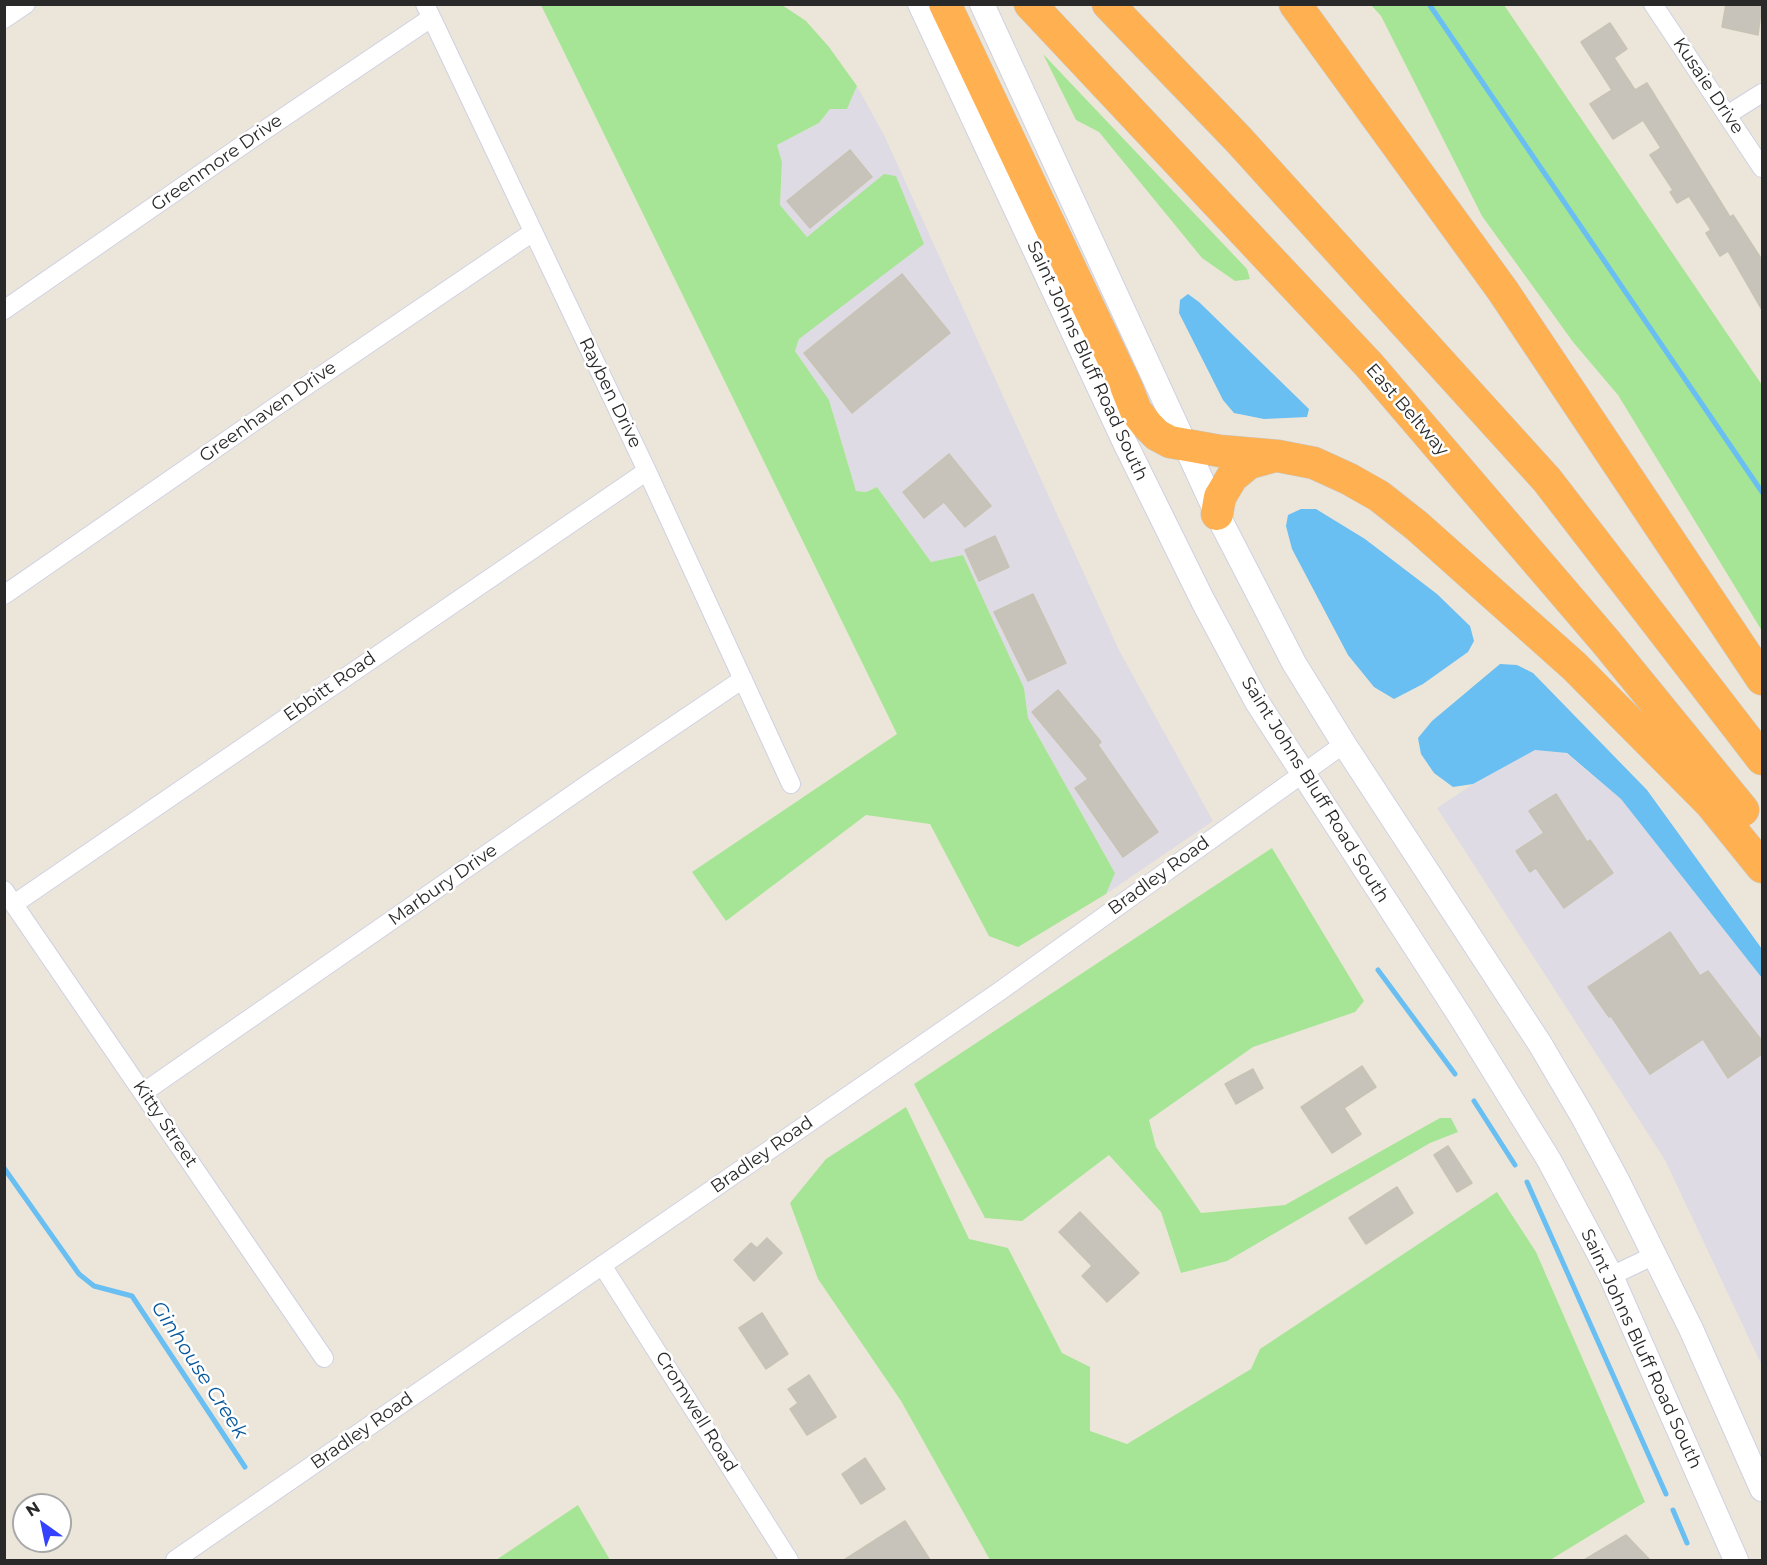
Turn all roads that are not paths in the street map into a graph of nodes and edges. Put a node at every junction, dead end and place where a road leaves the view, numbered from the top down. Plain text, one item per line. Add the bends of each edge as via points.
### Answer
1 (26, 4) edge
2 (920, 4) edge
3 (945, 4) edge
4 (982, 4) edge
5 (1030, 4) edge
6 (1108, 4) edge
7 (1295, 4) edge
8 (1653, 4) edge
9 (428, 11) edge
10 (4, 19) edge
11 (1762, 93) edge
12 (1727, 115) junction
13 (1762, 168) edge
14 (533, 232) junction
15 (4, 310) edge
16 (1186, 445) junction
17 (1278, 456) junction
18 (647, 471) junction
19 (1216, 514) junction
20 (4, 595) edge
21 (743, 679) junction
22 (1762, 679) edge
23 (1344, 744) junction
24 (1762, 759) edge
25 (1301, 773) junction
26 (791, 784) dead end
27 (1762, 835) edge
28 (1762, 867) edge
29 (9, 897) edge
30 (144, 1092) junction
31 (1655, 1255) junction
32 (602, 1265) junction
33 (1611, 1276) junction
34 (324, 1358) dead end
35 (1762, 1489) edge
36 (176, 1560) edge
37 (789, 1560) edge
38 (1736, 1560) edge

1 - 10 street
2 - 25 main road, Saint Johns Bluff Road South via 1152,497 1252,692
3 - 16 highway via 1136,411 1157,435
4 - 16 main road
5 - 27 highway, East Beltway via 1369,365 1606,642
6 - 24 highway via 1238,139 1547,480
7 - 22 highway via 1503,291
8 - 12 street, Kusaie Drive
9 - 14 street, Rayben Drive
9 - 15 street, Greenmore Drive
11 - 12 street
12 - 13 street, Kusaie Drive
14 - 18 street, Rayben Drive
14 - 20 street, Greenhaven Drive
16 - 17 highway
16 - 19 main road
17 - 19 highway via 1260,459 1239,470 1225,486
17 - 28 highway via 1314,463 1349,479 1379,496 1417,526 1574,666 1711,804
18 - 21 street, Rayben Drive
18 - 29 street, Ebbitt Road
19 - 23 main road via 1294,663
21 - 26 street, Rayben Drive
21 - 30 street, Marbury Drive
23 - 25 street, Bradley Road
23 - 31 main road via 1540,1044
25 - 32 street, Bradley Road via 1000,991
25 - 33 main road, Saint Johns Bluff Road South via 1548,1160
29 - 30 street, Kitty Street
30 - 34 street, Kitty Street
31 - 33 street
31 - 35 main road
32 - 36 street, Bradley Road
32 - 37 street, Cromwell Road
33 - 38 main road, Saint Johns Bluff Road South

